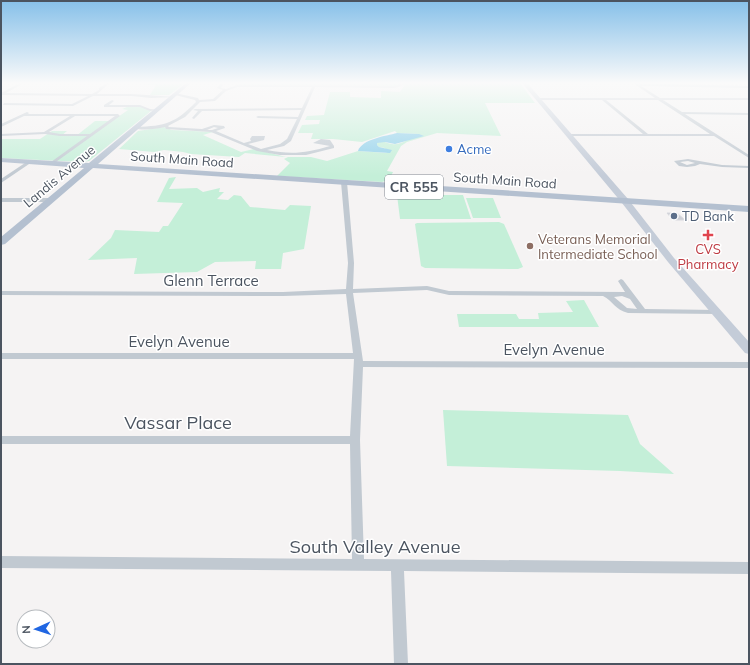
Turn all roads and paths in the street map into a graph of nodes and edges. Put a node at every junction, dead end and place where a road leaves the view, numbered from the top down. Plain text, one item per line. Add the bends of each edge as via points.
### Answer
1 (152, 114) edge
2 (186, 114) edge
3 (197, 114) edge
4 (301, 114) edge
5 (551, 114) edge
6 (621, 114) edge
7 (682, 114) edge
8 (23, 115) joint
9 (75, 115) junction
10 (94, 115) joint
11 (258, 117) dead end
12 (194, 118) dead end
13 (299, 118) junction
14 (166, 125) junction
15 (1, 126) edge
16 (136, 128) junction
17 (199, 129) junction
18 (212, 131) junction
19 (45, 133) junction
20 (206, 134) dead end
21 (220, 134) junction
22 (1, 135) edge
23 (91, 135) junction
24 (568, 135) junction
25 (647, 135) junction
26 (716, 135) junction
27 (212, 136) junction
28 (254, 142) dead end
29 (331, 144) dead end
30 (242, 146) junction
31 (262, 151) junction
32 (749, 157) edge
33 (1, 160) edge
34 (30, 162) junction
35 (699, 162) dead end
36 (53, 163) junction
37 (92, 166) junction
38 (749, 167) edge
39 (1, 181) edge
40 (344, 182) junction
41 (1, 200) edge
42 (51, 200) junction
43 (625, 201) junction
44 (749, 209) edge
45 (1, 242) edge
46 (621, 281) dead end
47 (349, 291) junction
48 (1, 292) edge
49 (608, 295) junction
50 (634, 298) junction
51 (643, 312) junction
52 (717, 312) junction
53 (749, 350) edge
54 (1, 356) edge
55 (358, 360) junction
56 (749, 365) edge
57 (1, 440) edge
58 (355, 440) junction
59 (1, 562) edge
60 (358, 565) junction
61 (397, 566) junction
62 (749, 568) edge
63 (400, 664) edge

1 - 16 main road, Landis Avenue
2 - 14 street via 178,122
3 - 12 street
4 - 13 street
5 - 24 street
6 - 25 street
7 - 26 street
8 - 9 street
8 - 15 street
9 - 10 street
9 - 19 street
10 - 23 street via 118,116
11 - 13 street
13 - 31 street via 287,142
14 - 16 street
14 - 17 street via 167,128 173,129
16 - 37 main road, Landis Avenue
17 - 18 street
17 - 18 street via 224,127
18 - 21 street
19 - 22 street
19 - 23 street
20 - 27 street
21 - 27 street
21 - 30 street
23 - 36 street
24 - 25 street
24 - 43 street
25 - 26 street
26 - 32 street
27 - 30 street
28 - 30 street
29 - 31 street via 331,147 299,155
30 - 31 street
33 - 34 main road, South Main Road
34 - 36 main road, South Main Road
34 - 39 street
35 - 38 street
36 - 37 main road, South Main Road
37 - 40 main road, South Main Road / CR 555
37 - 42 main road, Landis Avenue
40 - 43 main road, South Main Road / CR 555
40 - 47 street via 351,263
41 - 42 street
42 - 45 main road, Landis Avenue
43 - 44 main road, South Main Road / CR 555
43 - 52 street via 671,260
46 - 50 street
47 - 48 street, Glenn Terrace via 283,294
47 - 49 street, Glenn Terrace via 420,288 448,293
47 - 55 street
49 - 50 street, Glenn Terrace via 623,294
49 - 51 street via 621,309
50 - 51 street
51 - 52 street
52 - 53 street
54 - 55 street, Evelyn Avenue
55 - 56 street, Evelyn Avenue
55 - 58 street
57 - 58 street, Vassar Place
58 - 60 street
59 - 60 street, South Valley Avenue
60 - 61 street, South Valley Avenue
61 - 62 street, South Valley Avenue
61 - 63 street

